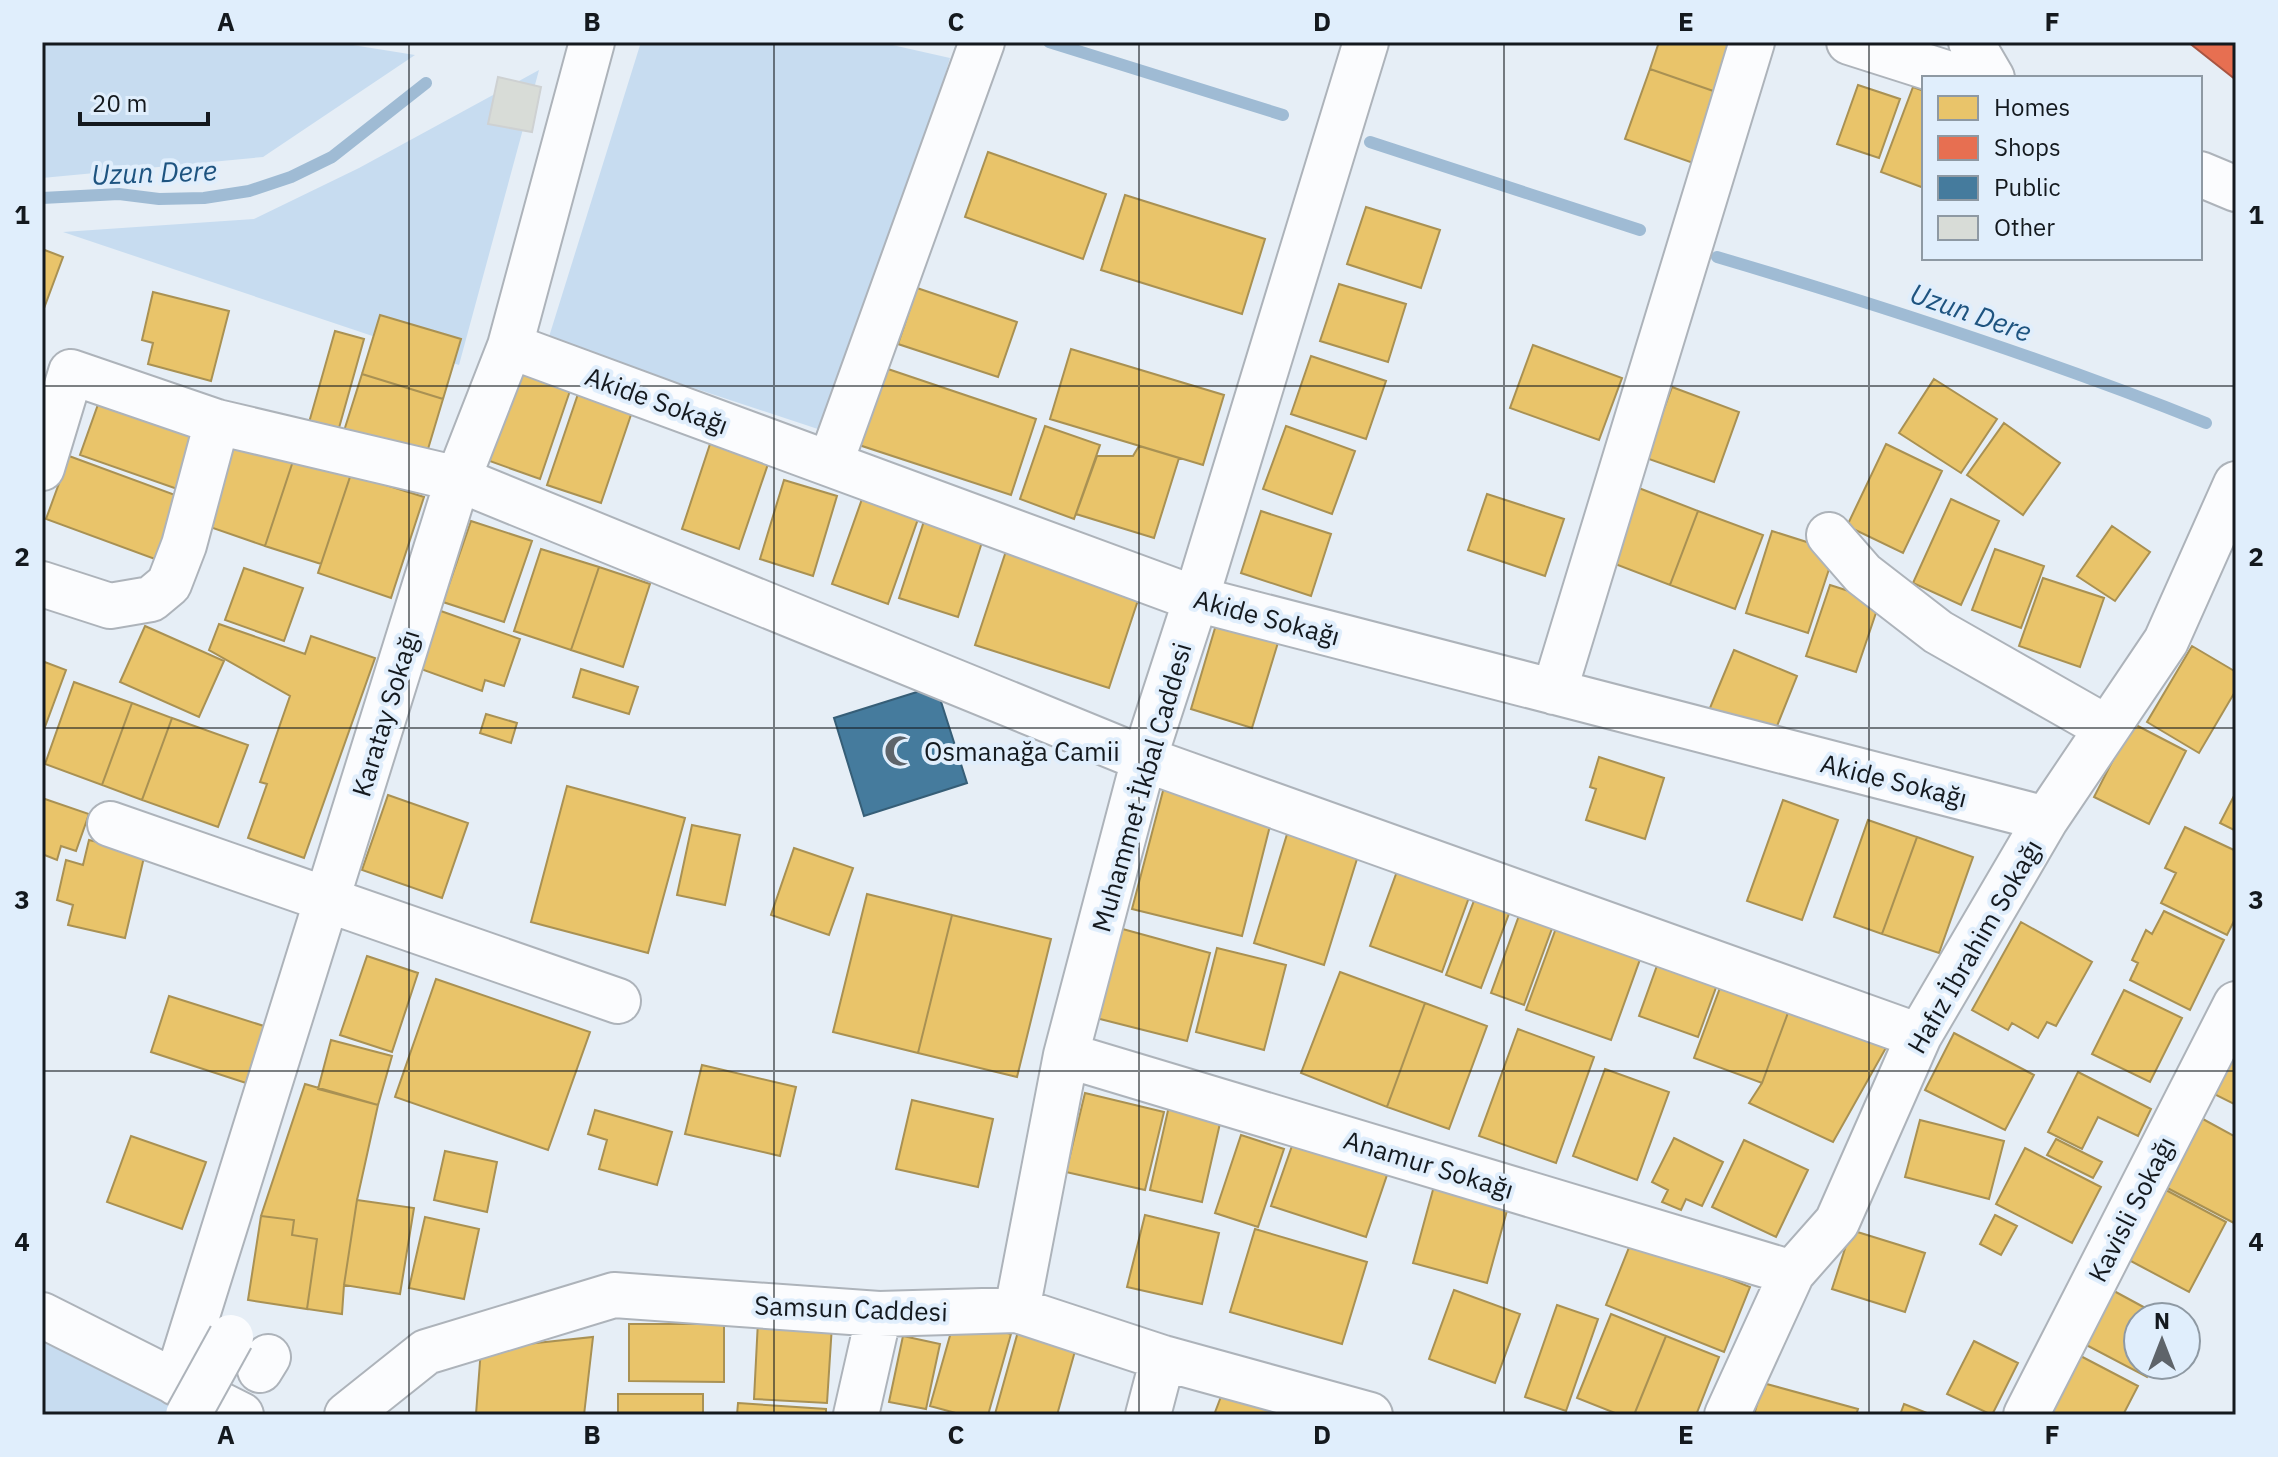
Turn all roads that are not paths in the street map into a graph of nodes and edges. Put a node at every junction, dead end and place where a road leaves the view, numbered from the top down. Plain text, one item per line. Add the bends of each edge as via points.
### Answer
1 (592, 42) edge
2 (982, 42) edge
3 (1366, 42) edge
4 (1752, 42) edge
5 (1849, 42) edge
6 (1971, 42) edge
7 (1956, 76) edge
8 (1991, 76) edge
9 (2202, 175) edge
10 (2236, 189) edge
11 (510, 346) junction
12 (217, 422) junction
13 (830, 464) junction
14 (42, 468) edge
15 (458, 479) junction
16 (2236, 484) edge
17 (1829, 535) dead end
18 (42, 584) edge
19 (1196, 599) junction
20 (1554, 692) junction
21 (2107, 728) junction
22 (1144, 759) junction
23 (2046, 819) junction
24 (110, 824) dead end
25 (327, 900) junction
26 (618, 1001) dead end
27 (2236, 1004) edge
28 (1919, 1036) junction
29 (1066, 1055) junction
30 (1792, 1273) junction
31 (1017, 1310) junction
32 (879, 1314) junction
33 (42, 1315) edge
34 (253, 1354) dead end
35 (1163, 1358) junction
36 (182, 1399) edge
37 (241, 1415) edge
38 (347, 1415) edge
39 (856, 1415) edge
40 (1148, 1415) edge
41 (1370, 1415) edge
42 (1727, 1415) edge
43 (2026, 1415) edge

1 - 11 street, Karatay Sokağı
2 - 13 street
3 - 19 street, Muhammet İkbal Caddesi
4 - 20 street
5 - 7 street
6 - 8 street
9 - 10 street
11 - 13 street, Akide Sokağı
11 - 15 street, Karatay Sokağı
12 - 14 street via 71,372
12 - 15 street
12 - 18 street via 169,584 151,599 110,606
13 - 19 street, Akide Sokağı
15 - 22 street
15 - 25 street, Karatay Sokağı
16 - 21 street, Hafız İbrahim Sokağı via 2166,641
17 - 21 street via 1863,574 1938,632
19 - 20 street, Akide Sokağı
19 - 22 street, Muhammet İkbal Caddesi
20 - 23 street, Akide Sokağı
21 - 23 street, Hafız İbrahim Sokağı
22 - 28 street
22 - 29 street, Muhammet İkbal Caddesi
23 - 28 street, Hafız İbrahim Sokağı
24 - 25 street
25 - 26 street
25 - 36 street, Karatay Sokağı
27 - 43 street, Kavisli Sokağı
28 - 30 street, Hafız İbrahim Sokağı via 1837,1222
29 - 30 street, Anamur Sokağı
29 - 31 street, Muhammet İkbal Caddesi
30 - 42 street, Hafız İbrahim Sokağı
31 - 32 street, Samsun Caddesi
31 - 35 street, Samsun Caddesi
32 - 38 street, Samsun Caddesi via 614,1295 426,1352
32 - 39 street
33 - 36 street
34 - 36 street, bridge
35 - 40 street
35 - 41 street, Samsun Caddesi
36 - 37 street

